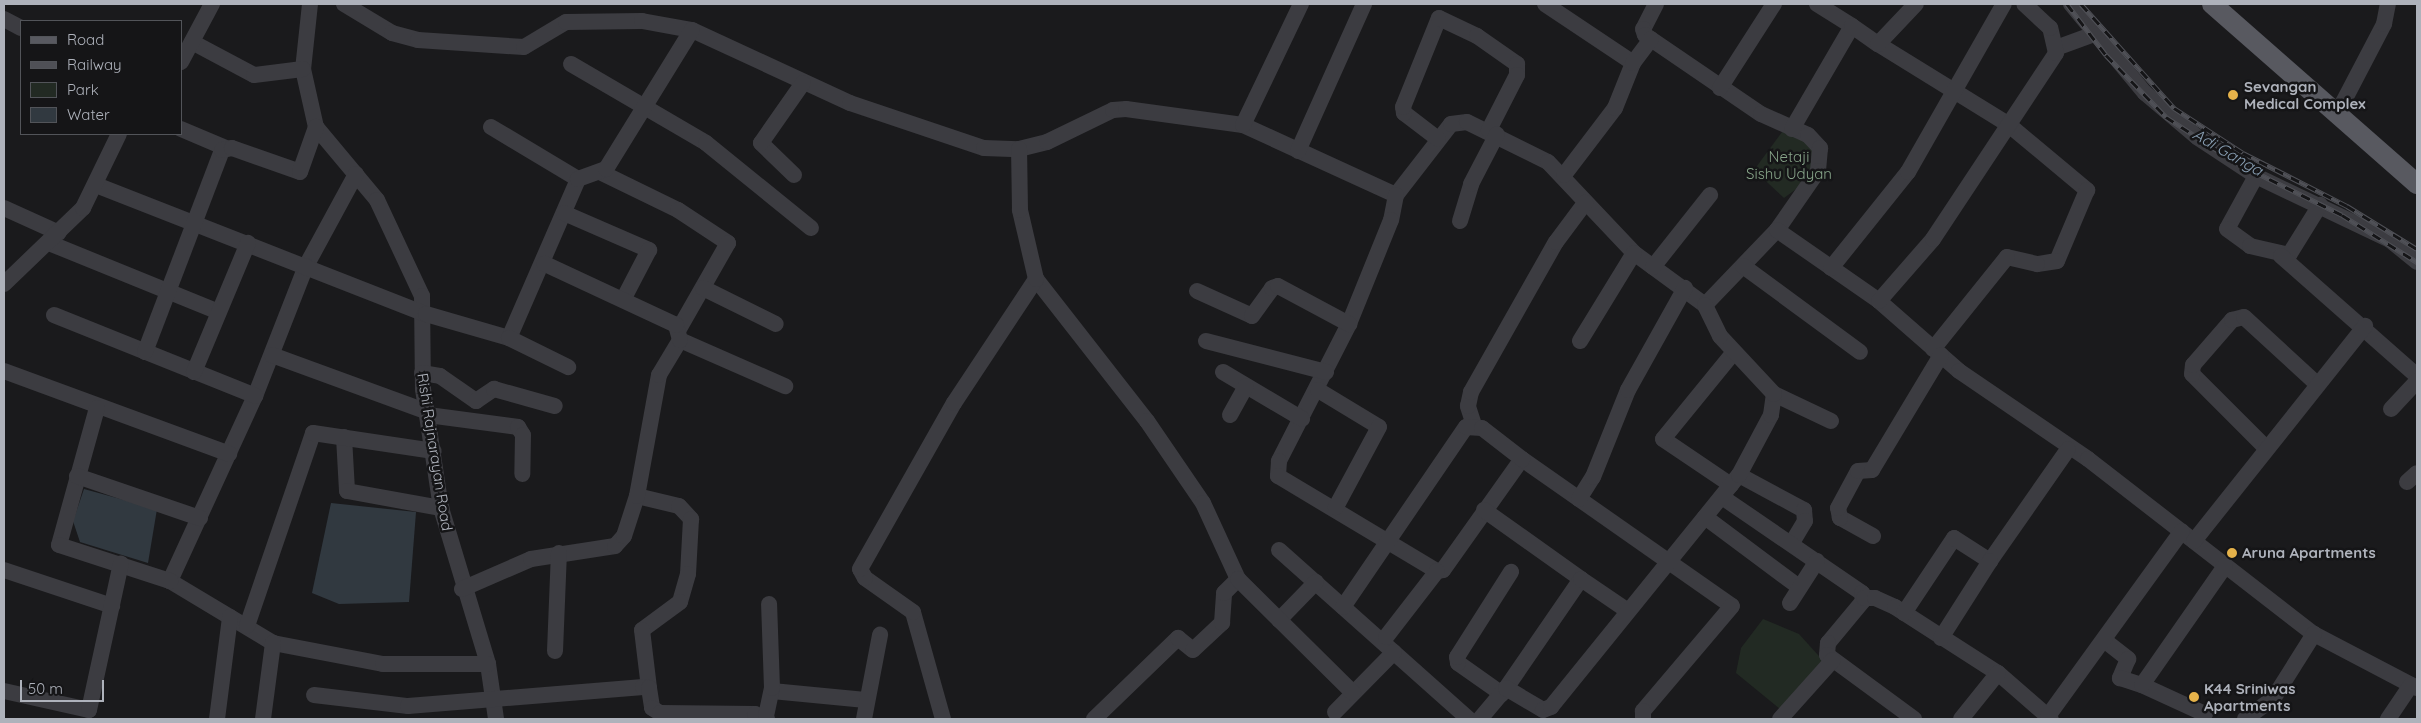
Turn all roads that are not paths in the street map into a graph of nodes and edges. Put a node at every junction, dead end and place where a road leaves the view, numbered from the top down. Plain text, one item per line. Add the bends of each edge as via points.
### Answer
1 (212, 4) edge
2 (310, 4) edge
3 (344, 4) edge
4 (1300, 4) edge
5 (1364, 4) edge
6 (1545, 4) edge
7 (1774, 4) edge
8 (1817, 4) edge
9 (1916, 4) edge
10 (2004, 4) edge
11 (2024, 4) edge
12 (2071, 4) edge
13 (2212, 4) edge
14 (2388, 4) edge
15 (1652, 5) edge
16 (1441, 11) edge
17 (4, 19) edge
18 (1852, 26) junction
19 (20, 27) edge
20 (692, 30) junction
21 (2094, 34) junction
22 (1651, 39) junction
23 (192, 42) junction
24 (1878, 44) junction
25 (2056, 48) junction
26 (182, 60) edge
27 (1633, 63) junction
28 (571, 64) dead end
29 (303, 69) junction
30 (803, 83) junction
31 (1720, 88) junction
32 (1955, 88) junction
33 (643, 106) junction
34 (2337, 114) junction
35 (2009, 125) junction
36 (1243, 126) junction
37 (316, 127) junction
38 (491, 127) dead end
39 (182, 129) edge
40 (1792, 129) junction
41 (1493, 132) junction
42 (120, 135) edge
43 (1438, 139) junction
44 (226, 148) junction
45 (1019, 149) junction
46 (1298, 151) junction
47 (600, 172) junction
48 (356, 174) junction
49 (794, 175) dead end
50 (1564, 175) junction
51 (2256, 176) junction
52 (578, 179) junction
53 (2417, 184) edge
54 (96, 185) junction
55 (1396, 195) junction
56 (1710, 196) dead end
57 (1585, 203) junction
58 (2320, 205) junction
59 (4, 208) edge
60 (564, 213) junction
61 (1460, 221) dead end
62 (193, 222) junction
63 (811, 228) dead end
64 (1777, 230) junction
65 (54, 238) junction
66 (248, 242) junction
67 (1634, 253) junction
68 (2281, 256) junction
69 (2417, 262) edge
70 (545, 264) junction
71 (306, 266) junction
72 (1743, 266) junction
73 (1653, 267) junction
74 (1831, 268) junction
75 (1036, 278) junction
76 (6, 280) edge
77 (703, 288) junction
78 (1685, 288) junction
79 (169, 291) junction
80 (1197, 291) dead end
81 (624, 298) junction
82 (1879, 301) junction
83 (1705, 305) junction
84 (219, 312) junction
85 (426, 314) junction
86 (54, 315) dead end
87 (776, 324) dead end
88 (1349, 324) junction
89 (2365, 326) junction
90 (679, 334) junction
91 (509, 338) junction
92 (1206, 341) dead end
93 (1580, 342) dead end
94 (144, 352) junction
95 (1734, 352) junction
96 (1860, 352) dead end
97 (1937, 352) junction
98 (272, 355) junction
99 (568, 367) dead end
100 (4, 371) edge
101 (194, 372) junction
102 (1223, 372) dead end
103 (1326, 372) junction
104 (422, 373) junction
105 (2417, 376) edge
106 (2417, 381) edge
107 (2318, 385) junction
108 (784, 386) dead end
109 (1246, 386) junction
110 (1318, 390) junction
111 (1774, 394) junction
112 (254, 396) junction
113 (555, 406) dead end
114 (97, 408) junction
115 (2391, 409) dead end
116 (428, 414) junction
117 (1230, 415) dead end
118 (1302, 420) junction
119 (1831, 421) dead end
120 (1474, 425) junction
121 (344, 437) junction
122 (2265, 447) junction
123 (2068, 449) junction
124 (434, 451) junction
125 (229, 454) junction
126 (1522, 459) junction
127 (522, 474) dead end
128 (77, 476) junction
129 (1731, 486) junction
130 (637, 496) junction
131 (1579, 499) junction
132 (1336, 507) junction
133 (441, 508) junction
134 (1484, 510) junction
135 (1705, 517) junction
136 (200, 518) junction
137 (1873, 536) dead end
138 (2188, 536) junction
139 (1386, 541) junction
140 (1792, 543) junction
141 (1279, 550) dead end
142 (559, 553) junction
143 (1666, 561) junction
144 (1817, 561) junction
145 (1990, 561) junction
146 (121, 563) junction
147 (2224, 566) junction
148 (4, 570) edge
149 (1436, 571) junction
150 (1511, 572) dead end
151 (1580, 579) junction
152 (1238, 580) junction
153 (170, 581) junction
154 (1316, 582) junction
155 (1800, 587) junction
156 (462, 589) junction
157 (1864, 598) junction
158 (1790, 603) dead end
159 (769, 604) dead end
160 (112, 606) junction
161 (1343, 607) junction
162 (1628, 611) junction
163 (1904, 613) junction
164 (230, 617) junction
165 (1279, 620) junction
166 (246, 626) junction
167 (880, 634) dead end
168 (2314, 634) junction
169 (1941, 638) junction
170 (2104, 640) junction
171 (273, 643) junction
172 (1390, 644) junction
173 (555, 651) dead end
174 (1833, 660) junction
175 (488, 664) junction
176 (1998, 673) junction
177 (2142, 686) junction
178 (2414, 686) edge
179 (649, 688) junction
180 (772, 690) junction
181 (4, 691) edge
182 (1504, 691) junction
183 (1353, 694) junction
184 (314, 695) dead end
185 (866, 700) junction
186 (494, 702) junction
187 (1335, 712) dead end
188 (2205, 714) dead end
189 (2042, 716) edge
190 (767, 717) edge
191 (217, 719) edge
192 (263, 719) edge
193 (496, 719) edge
194 (864, 719) edge
195 (943, 719) edge
196 (1094, 719) edge
197 (1469, 719) edge
198 (1480, 719) edge
199 (1643, 719) edge
200 (1780, 719) edge
201 (1914, 719) edge
202 (1961, 719) edge
203 (2244, 719) edge
204 (2388, 719) edge

1 - 23 street
2 - 29 street, Rishi Rajnarayan Road
3 - 20 street via 392,34 418,40 524,47 566,22 642,21
4 - 36 street
5 - 46 street
6 - 27 street
7 - 31 street
8 - 18 street
9 - 24 street
10 - 32 street
11 - 25 street via 2050,28
12 - 21 street
13 - 34 main road
14 - 34 street via 2380,32
15 - 22 street via 1643,29
16 - 41 street via 1517,64 1517,76
16 - 43 street via 1403,107 1404,113
17 - 19 street
18 - 24 street
18 - 40 street
20 - 30 street
20 - 33 street
21 - 25 street
21 - 51 street via 2170,117
22 - 27 street
22 - 31 street
23 - 26 street
23 - 29 street via 254,75
24 - 32 street
25 - 35 street
27 - 50 street via 1615,108
28 - 33 street
29 - 37 street, Rishi Rajnarayan Road
30 - 45 street via 969,146
30 - 49 street via 761,143
31 - 40 street
32 - 35 street
32 - 74 street via 1908,172
33 - 47 street
33 - 63 street via 706,143
34 - 53 main road
35 - 82 street via 1933,239
35 - 97 street via 2082,183 2087,197 2057,261 2037,264 2007,258
36 - 45 street via 1113,110 1064,135
36 - 46 street
37 - 44 street via 300,172
37 - 48 street, Rishi Rajnarayan Road
38 - 52 street
39 - 44 street
40 - 64 street via 1815,140 1822,157 1818,171
41 - 43 street via 1459,121
41 - 50 street
41 - 61 street via 1471,184
42 - 54 street
43 - 55 street
44 - 62 street
45 - 75 street via 1020,210
46 - 55 street
47 - 52 street
47 - 77 street via 678,210 728,242
48 - 71 street
48 - 85 street, Rishi Rajnarayan Road via 377,200 422,296
50 - 57 street
51 - 58 street
51 - 68 street via 2228,229 2250,246
52 - 60 street
54 - 62 street
54 - 65 street via 83,208
55 - 88 street via 1391,220
56 - 73 street
57 - 67 street
57 - 120 street via 1551,250 1471,392 1468,406
58 - 68 street via 2296,248
58 - 69 street via 2390,240
59 - 65 street
60 - 70 street
60 - 81 street via 649,250
62 - 66 street
62 - 79 street
64 - 72 street
64 - 74 street
65 - 76 street
65 - 79 street
66 - 71 street
66 - 84 street
67 - 73 street
67 - 93 street
68 - 89 street
70 - 81 street
70 - 91 street
71 - 85 street
71 - 98 street
72 - 83 street
72 - 96 street
73 - 78 street
74 - 82 street
75 - 152 street via 1141,414 1203,504
75 - 195 street via 954,403 860,569 865,578 914,612
77 - 87 street
77 - 90 street
78 - 83 street
78 - 131 street via 1628,390 1593,477
79 - 84 street
79 - 94 street
80 - 88 street via 1252,316 1272,288 1278,286
81 - 90 street
82 - 97 street
83 - 95 street via 1720,336
84 - 101 street
85 - 91 street
85 - 104 street, Rishi Rajnarayan Road
86 - 94 street
88 - 103 street
89 - 105 street
89 - 107 street
90 - 108 street
90 - 130 street via 652,401
91 - 99 street
92 - 103 street
94 - 101 street
95 - 111 street
95 - 129 street via 1664,439
97 - 123 street
97 - 137 street via 1872,470 1858,471 1838,508 1840,518
98 - 112 street
98 - 116 street
100 - 114 street
101 - 112 street
102 - 109 street
103 - 110 street
104 - 113 street via 440,376 476,401 494,389
104 - 116 street, Rishi Rajnarayan Road
106 - 115 street
107 - 122 street
107 - 122 street via 2244,317 2225,327 2193,365 2192,374
109 - 117 street
109 - 118 street
110 - 118 street
110 - 132 street via 1379,427
111 - 119 street
111 - 129 street via 1771,415
112 - 125 street
114 - 125 street
114 - 128 street
116 - 124 street, Rishi Rajnarayan Road
116 - 127 street via 518,427 523,435
118 - 132 street via 1279,461 1278,476
120 - 126 street
120 - 139 street via 1466,427
121 - 124 street
121 - 133 street via 347,491
121 - 166 street via 320,432 310,437
122 - 138 street
123 - 138 street via 2088,459
123 - 145 street
124 - 133 street, Rishi Rajnarayan Road
125 - 136 street
126 - 131 street
126 - 134 street
128 - 136 street
128 - 146 street via 59,544 66,550
129 - 135 street
129 - 140 street
129 - 140 street via 1804,510 1805,521
130 - 142 street via 624,536 614,546
130 - 179 street via 679,506 691,519 688,574 680,602 642,630
131 - 143 street
132 - 139 street
133 - 156 street, Rishi Rajnarayan Road
134 - 149 street via 1443,570
134 - 151 street
135 - 143 street
135 - 155 street
136 - 153 street
138 - 147 street
138 - 170 street
139 - 149 street
139 - 161 street
140 - 144 street
141 - 154 street
142 - 156 street via 531,559
142 - 173 street
143 - 162 street
143 - 199 street via 1726,602 1731,610 1643,711
144 - 155 street
144 - 157 street
145 - 163 street via 1954,538
145 - 169 street
146 - 153 street
146 - 160 street
147 - 168 street
147 - 177 street
148 - 160 street
149 - 172 street
150 - 182 street via 1457,657 1458,663
151 - 162 street
151 - 182 street
152 - 165 street
152 - 196 street via 1224,593 1222,623 1193,650 1178,638
153 - 164 street
154 - 161 street
154 - 165 street
155 - 158 street
156 - 175 street, Rishi Rajnarayan Road
157 - 163 street via 1876,598
157 - 174 street via 1828,643 1827,655
159 - 180 street
160 - 181 street via 89,710
161 - 172 street
162 - 182 street via 1551,707 1543,710
163 - 169 street
164 - 166 street
164 - 191 street
165 - 183 street
166 - 171 street
167 - 185 street
168 - 178 street
168 - 203 street via 2273,698
169 - 176 street
170 - 177 street via 2128,659 2120,678
170 - 189 street
171 - 175 street via 383,664
171 - 192 street
172 - 183 street
172 - 197 street
174 - 200 street
174 - 201 street
175 - 186 street, Rishi Rajnarayan Road
176 - 189 street
176 - 202 street
177 - 188 street
178 - 204 street
179 - 186 street
179 - 190 street via 652,708 660,713
180 - 185 street
180 - 190 street
182 - 198 street
183 - 187 street
184 - 186 street via 408,706
185 - 194 street
186 - 193 street, Rishi Rajnarayan Road

